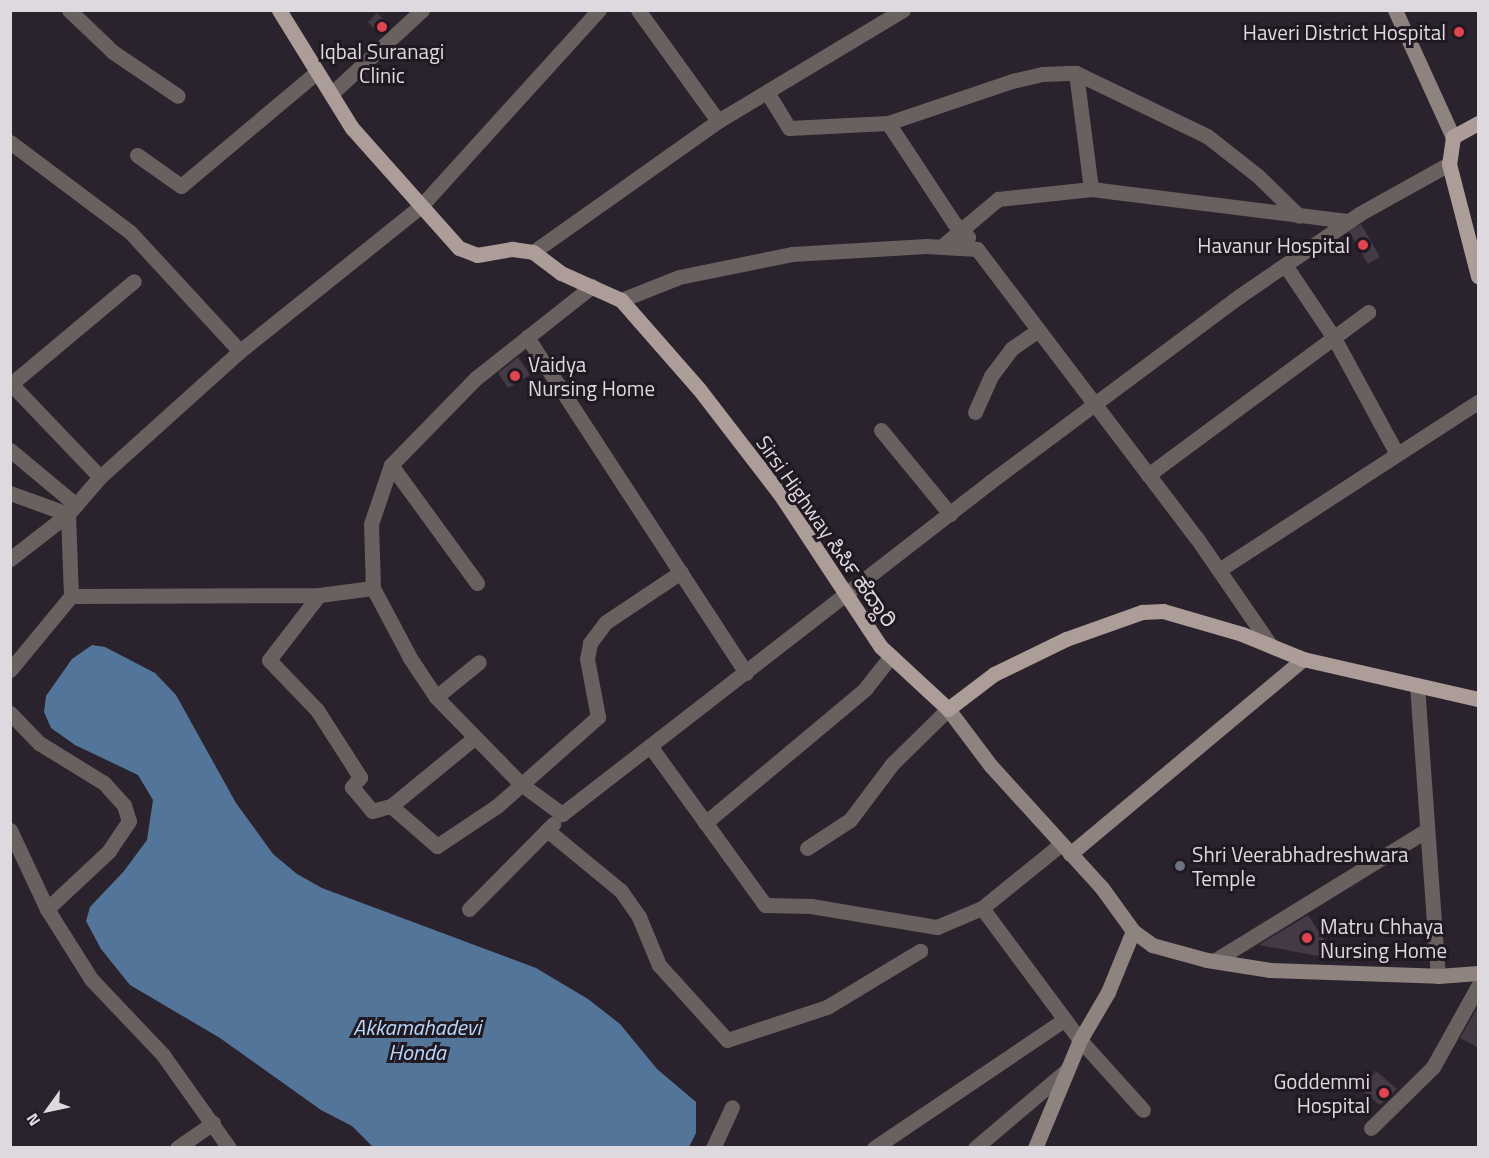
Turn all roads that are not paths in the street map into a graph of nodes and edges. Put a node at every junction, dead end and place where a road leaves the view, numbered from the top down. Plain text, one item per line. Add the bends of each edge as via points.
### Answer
1 (69, 10) edge
2 (279, 10) edge
3 (422, 10) edge
4 (599, 10) edge
5 (638, 10) edge
6 (903, 10) edge
7 (1395, 10) edge
8 (317, 72) junction
9 (1076, 73) junction
10 (767, 92) junction
11 (332, 94) junction
12 (178, 96) dead end
13 (718, 121) junction
14 (888, 123) junction
15 (1479, 123) edge
16 (1453, 137) junction
17 (10, 142) edge
18 (137, 155) dead end
19 (1449, 164) junction
20 (1091, 189) junction
21 (421, 206) junction
22 (1299, 216) junction
23 (1349, 221) junction
24 (963, 229) junction
25 (941, 246) junction
26 (977, 249) junction
27 (533, 252) junction
28 (1286, 265) junction
29 (1479, 276) edge
30 (134, 281) dead end
31 (592, 286) junction
32 (621, 300) junction
33 (1368, 312) dead end
34 (1038, 330) junction
35 (527, 337) junction
36 (1334, 338) junction
37 (240, 351) junction
38 (1479, 402) edge
39 (1094, 404) junction
40 (975, 412) dead end
41 (881, 429) dead end
42 (10, 450) edge
43 (1397, 454) junction
44 (391, 465) junction
45 (1148, 475) junction
46 (100, 477) junction
47 (10, 493) edge
48 (72, 510) junction
49 (950, 514) junction
50 (10, 559) edge
51 (1219, 570) junction
52 (681, 572) junction
53 (477, 583) dead end
54 (373, 588) junction
55 (319, 595) junction
56 (71, 596) junction
57 (847, 597) junction
58 (1271, 646) junction
59 (891, 656) junction
60 (1303, 659) junction
61 (479, 662) dead end
62 (10, 670) edge
63 (746, 673) junction
64 (1417, 685) junction
65 (436, 697) junction
66 (1479, 699) edge
67 (948, 709) junction
68 (10, 713) edge
69 (474, 738) junction
70 (650, 746) junction
71 (521, 784) junction
72 (391, 806) junction
73 (562, 814) junction
74 (705, 823) junction
75 (10, 830) edge
76 (547, 830) junction
77 (1427, 830) junction
78 (807, 848) dead end
79 (1065, 849) junction
80 (982, 908) junction
81 (47, 909) junction
82 (469, 909) dead end
83 (1133, 931) junction
84 (920, 951) dead end
85 (1214, 962) junction
86 (1479, 973) edge
87 (1438, 976) junction
88 (1479, 986) edge
89 (1065, 1018) junction
90 (1080, 1040) junction
91 (1067, 1070) junction
92 (732, 1107) dead end
93 (1143, 1110) dead end
94 (213, 1123) junction
95 (1371, 1128) dead end
96 (177, 1148) edge
97 (229, 1148) edge
98 (713, 1148) edge
99 (874, 1148) edge
100 (975, 1148) edge
101 (1035, 1148) edge

1 - 12 street via 113,52
2 - 8 main road
3 - 11 street
4 - 21 street
5 - 13 street
6 - 10 street
7 - 16 street
8 - 11 main road
8 - 18 street via 181,186
9 - 14 street via 1042,74 1012,81
9 - 20 street
9 - 22 street via 1207,136 1258,176
10 - 13 street
10 - 14 street via 789,128
11 - 21 main road via 352,128
13 - 27 street
14 - 24 street via 954,223
15 - 16 main road
16 - 19 main road
17 - 37 street via 130,232
19 - 23 street
19 - 29 main road
20 - 22 street
20 - 24 street via 998,199
21 - 27 main road via 466,254 512,249
21 - 37 street
22 - 23 street
23 - 28 street
24 - 25 street
24 - 26 street
25 - 26 street
25 - 32 street via 846,248 792,254 679,277
26 - 34 street
27 - 31 main road, Sirsi Highway ಸಿರ್ಸಿ ಹೆದ್ದಾರಿ via 561,273
28 - 36 street
28 - 39 street
30 - 46 street via 11,384
31 - 32 main road, Sirsi Highway ಸಿರ್ಸಿ ಹೆದ್ದಾರಿ
31 - 35 street
32 - 57 main road, Sirsi Highway ಸಿರ್ಸಿ ಹೆದ್ದಾರಿ via 699,389 780,494
33 - 36 street
34 - 39 street
34 - 40 street via 1011,349
35 - 44 street via 476,378
35 - 52 street
36 - 43 street
36 - 45 street
37 - 46 street
38 - 43 street
39 - 45 street
39 - 49 street
41 - 49 street
42 - 48 street
43 - 51 street
44 - 53 street
44 - 54 street via 371,524
45 - 51 street
46 - 48 street
47 - 48 street
48 - 50 street
48 - 56 street
49 - 57 street
51 - 58 street
52 - 63 street
52 - 71 street via 606,622 590,644 587,659 598,717
54 - 55 street
54 - 65 street
55 - 56 street
55 - 72 street via 269,660 317,710 360,777 352,787 372,811
56 - 62 street
57 - 59 main road, Sirsi Highway ಸಿರ್ಸಿ ಹೆದ್ದಾರಿ
57 - 63 street
58 - 60 main road
58 - 67 main road via 1163,611 1142,612 1066,639 994,674
59 - 67 main road, Sirsi Highway ಸಿರ್ಸಿ ಹೆದ್ದಾರಿ
59 - 74 street via 865,689
60 - 64 main road
60 - 79 street
61 - 65 street
63 - 70 street
64 - 66 main road
64 - 77 street
65 - 69 street
67 - 78 street via 892,764 850,820
67 - 79 street via 991,766
68 - 81 street via 39,743 104,783 124,805 129,821 109,851
69 - 71 street
69 - 72 street
70 - 73 street
70 - 74 street
71 - 72 street via 438,846
71 - 73 street
73 - 76 street
74 - 80 street via 765,905 811,906 937,927
75 - 81 street
76 - 82 street
76 - 84 street via 621,891 639,917 659,965 727,1040 827,1007
77 - 85 street
77 - 87 street
79 - 80 street
79 - 83 street via 1102,888
80 - 89 street
81 - 94 street via 91,979 163,1055
83 - 85 street via 1152,945
83 - 90 street via 1108,992
85 - 87 street via 1270,970
86 - 87 street
88 - 95 street via 1433,1067
89 - 90 street
89 - 99 street
90 - 91 street
90 - 93 street
91 - 100 street
91 - 101 street
92 - 98 street
94 - 96 street
94 - 97 street

